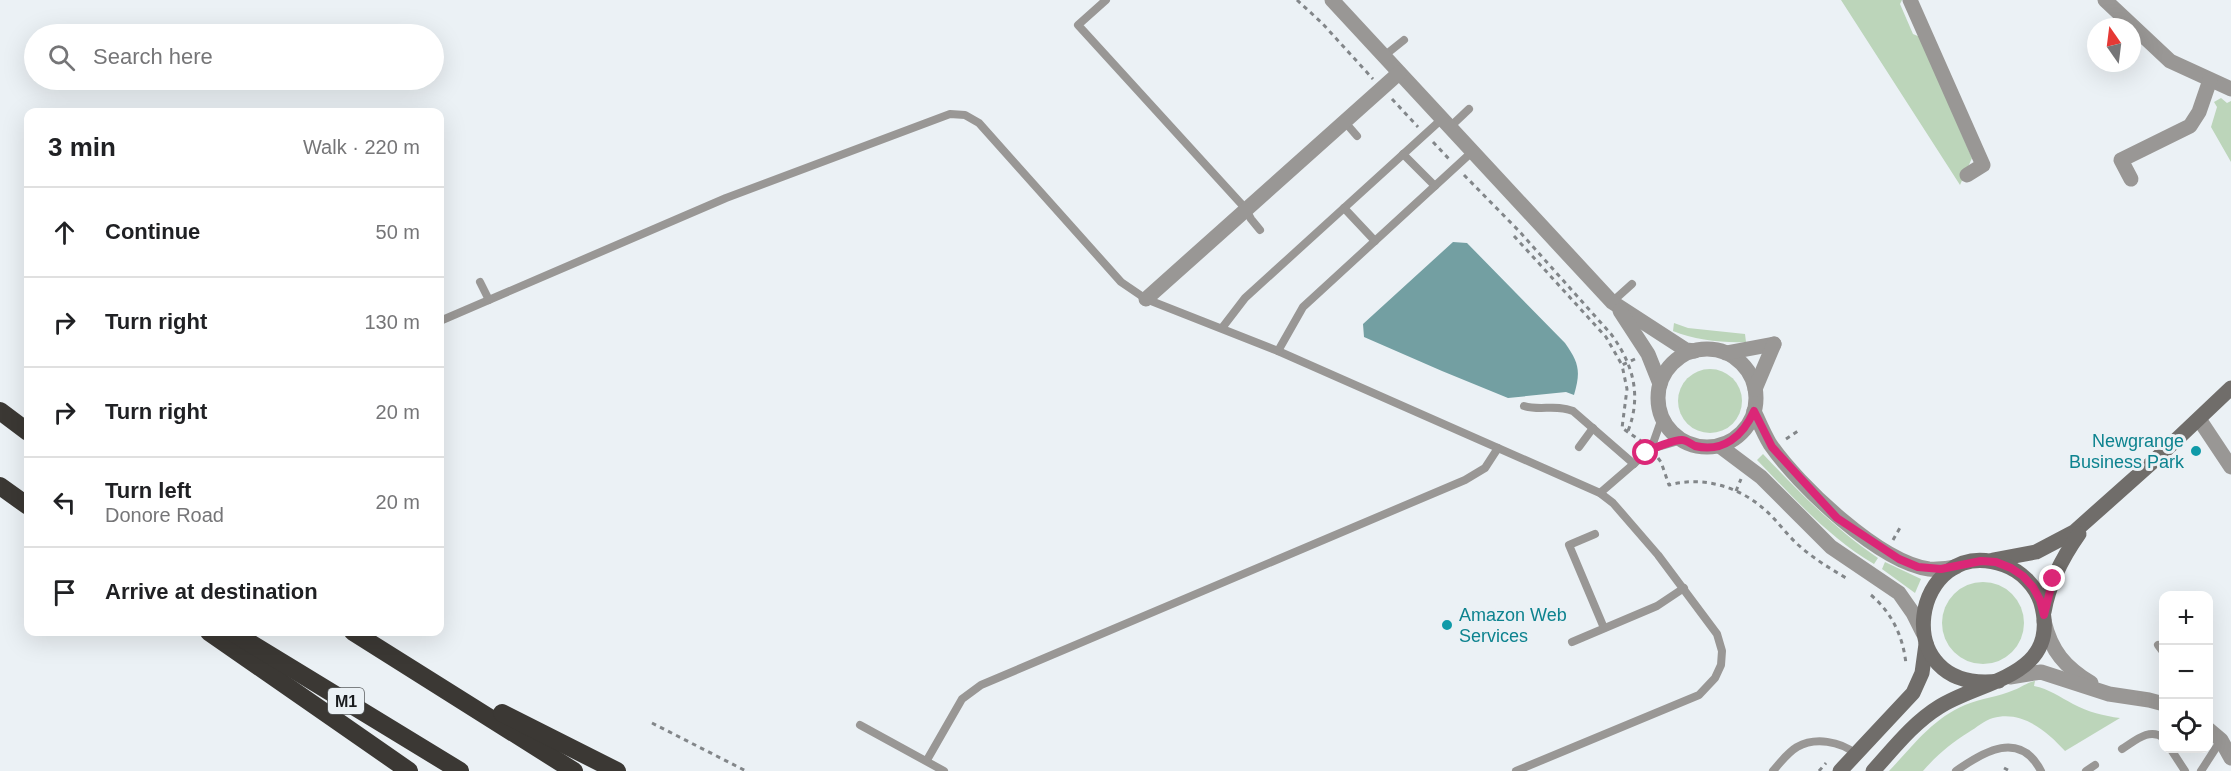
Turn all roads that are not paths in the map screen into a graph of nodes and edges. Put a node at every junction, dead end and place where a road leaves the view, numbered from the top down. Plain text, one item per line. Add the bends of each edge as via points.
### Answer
1 (1106, 0) edge
2 (1332, 0) edge
3 (1910, 0) edge
4 (2105, 0) edge
5 (1404, 40) dead end
6 (1384, 56) junction
7 (1399, 73) junction
8 (2210, 80) junction
9 (2231, 89) edge
10 (1469, 109) dead end
11 (1344, 121) junction
12 (1446, 122) junction
13 (1356, 136) dead end
14 (1473, 151) junction
15 (1403, 154) junction
16 (1967, 175) dead end
17 (2131, 179) dead end
18 (1435, 186) junction
19 (1245, 208) junction
20 (1344, 208) junction
21 (1260, 230) dead end
22 (1375, 241) junction
23 (480, 282) dead end
24 (1632, 284) dead end
25 (1146, 299) junction
26 (489, 300) junction
27 (1615, 304) junction
28 (444, 319) edge
29 (1222, 328) junction
30 (1278, 351) junction
31 (1695, 351) junction
32 (1726, 353) junction
33 (1660, 384) junction
34 (2231, 388) edge
35 (1755, 389) junction
36 (1524, 405) dead end
37 (0, 411) edge
38 (1754, 411) junction
39 (1662, 418) junction
40 (2199, 419) junction
41 (1593, 428) junction
42 (24, 429) edge
43 (1682, 440) junction
44 (1579, 447) dead end
45 (1721, 447) junction
46 (1498, 448) junction
47 (1651, 449) junction
48 (1634, 464) junction
49 (2231, 467) edge
50 (0, 486) edge
51 (1600, 493) junction
52 (24, 503) edge
53 (2091, 519) junction
54 (1595, 534) dead end
55 (1981, 561) junction
56 (1956, 567) junction
57 (1684, 588) junction
58 (2044, 618) junction
59 (1604, 628) junction
60 (215, 636) edge
61 (239, 636) edge
62 (360, 636) edge
63 (1925, 638) junction
64 (1572, 642) dead end
65 (414, 669) junction
66 (2005, 679) junction
67 (2109, 694) junction
68 (2159, 703) edge
69 (860, 725) dead end
70 (2213, 734) edge
71 (2159, 735) edge
72 (2221, 741) junction
73 (2122, 749) dead end
74 (2173, 753) edge
75 (1856, 754) junction
76 (2231, 758) edge
77 (927, 760) junction
78 (2095, 765) dead end
79 (409, 771) edge
80 (460, 771) edge
81 (574, 771) edge
82 (617, 771) edge
83 (944, 771) edge
84 (1516, 771) edge
85 (1773, 771) edge
86 (1840, 771) edge
87 (1873, 771) edge
88 (1956, 771) edge
89 (2041, 771) edge
90 (2085, 771) edge
91 (2186, 771) edge
92 (2201, 771) edge

1 - 19 lane via 1078,25
2 - 6 street
3 - 16 street via 1983,165
4 - 8 street via 2170,61
5 - 6 lane
6 - 7 street
7 - 11 street
7 - 12 street
8 - 9 street
8 - 17 street via 2190,126 2121,160
10 - 12 lane
11 - 13 lane
11 - 19 street
12 - 14 street
12 - 15 lane
14 - 18 lane
14 - 27 street
15 - 18 lane
15 - 20 lane
18 - 22 lane
19 - 21 lane
19 - 25 street
20 - 22 lane
20 - 29 lane via 1245,298
22 - 30 lane via 1303,307
23 - 26 lane
24 - 27 lane
25 - 26 lane via 1121,282 979,123 965,115 950,114 726,198
25 - 29 lane
26 - 28 lane
27 - 31 street via 1686,350
27 - 33 street via 1648,354
29 - 30 lane
30 - 46 lane
31 - 32 street
31 - 33 street via 1674,364
32 - 35 street via 1750,374
32 - 35 street via 1774,344
33 - 39 street via 1658,404
34 - 40 street
35 - 38 street
36 - 41 lane via 1533,409 1565,408
37 - 42 highway
38 - 45 street via 1748,426
38 - 56 street via 1772,447 1837,518 1910,564 1930,569
39 - 43 street
39 - 47 lane
40 - 49 street
40 - 53 street
41 - 44 lane
41 - 48 lane
43 - 45 street via 1695,446
43 - 47 lane
45 - 63 street via 1755,472 1831,547 1899,593
46 - 51 lane
46 - 77 lane via 1485,468 1465,480 976,688 962,699
47 - 48 lane
48 - 51 lane
50 - 52 highway
51 - 57 lane via 1613,503
53 - 55 street via 2062,540 2036,552
53 - 58 street via 2062,560 2047,596
54 - 59 lane via 1569,545
55 - 56 street
55 - 58 street via 1996,562 2023,576 2037,594
56 - 63 street via 1940,578 1929,594 1923,613
57 - 59 lane via 1657,606
57 - 84 lane via 1717,634 1722,651 1721,665 1708,687 1699,695
58 - 66 street via 2038,647 2022,669
58 - 67 street via 2051,645 2063,663
59 - 64 lane
60 - 79 highway
61 - 80 highway, M1
62 - 65 highway
63 - 66 street via 1935,659 1948,672 1982,683
63 - 75 street via 1922,673 1912,693
65 - 81 highway
65 - 82 highway
66 - 67 street via 2041,672
66 - 87 street via 1937,708
67 - 68 street
69 - 77 lane
70 - 72 street
71 - 73 lane via 2147,734
72 - 76 street
72 - 92 lane
74 - 91 lane
75 - 85 lane via 1842,746 1821,742 1804,745
75 - 86 street
77 - 83 lane
78 - 90 lane
88 - 89 lane via 2003,746 2031,756

